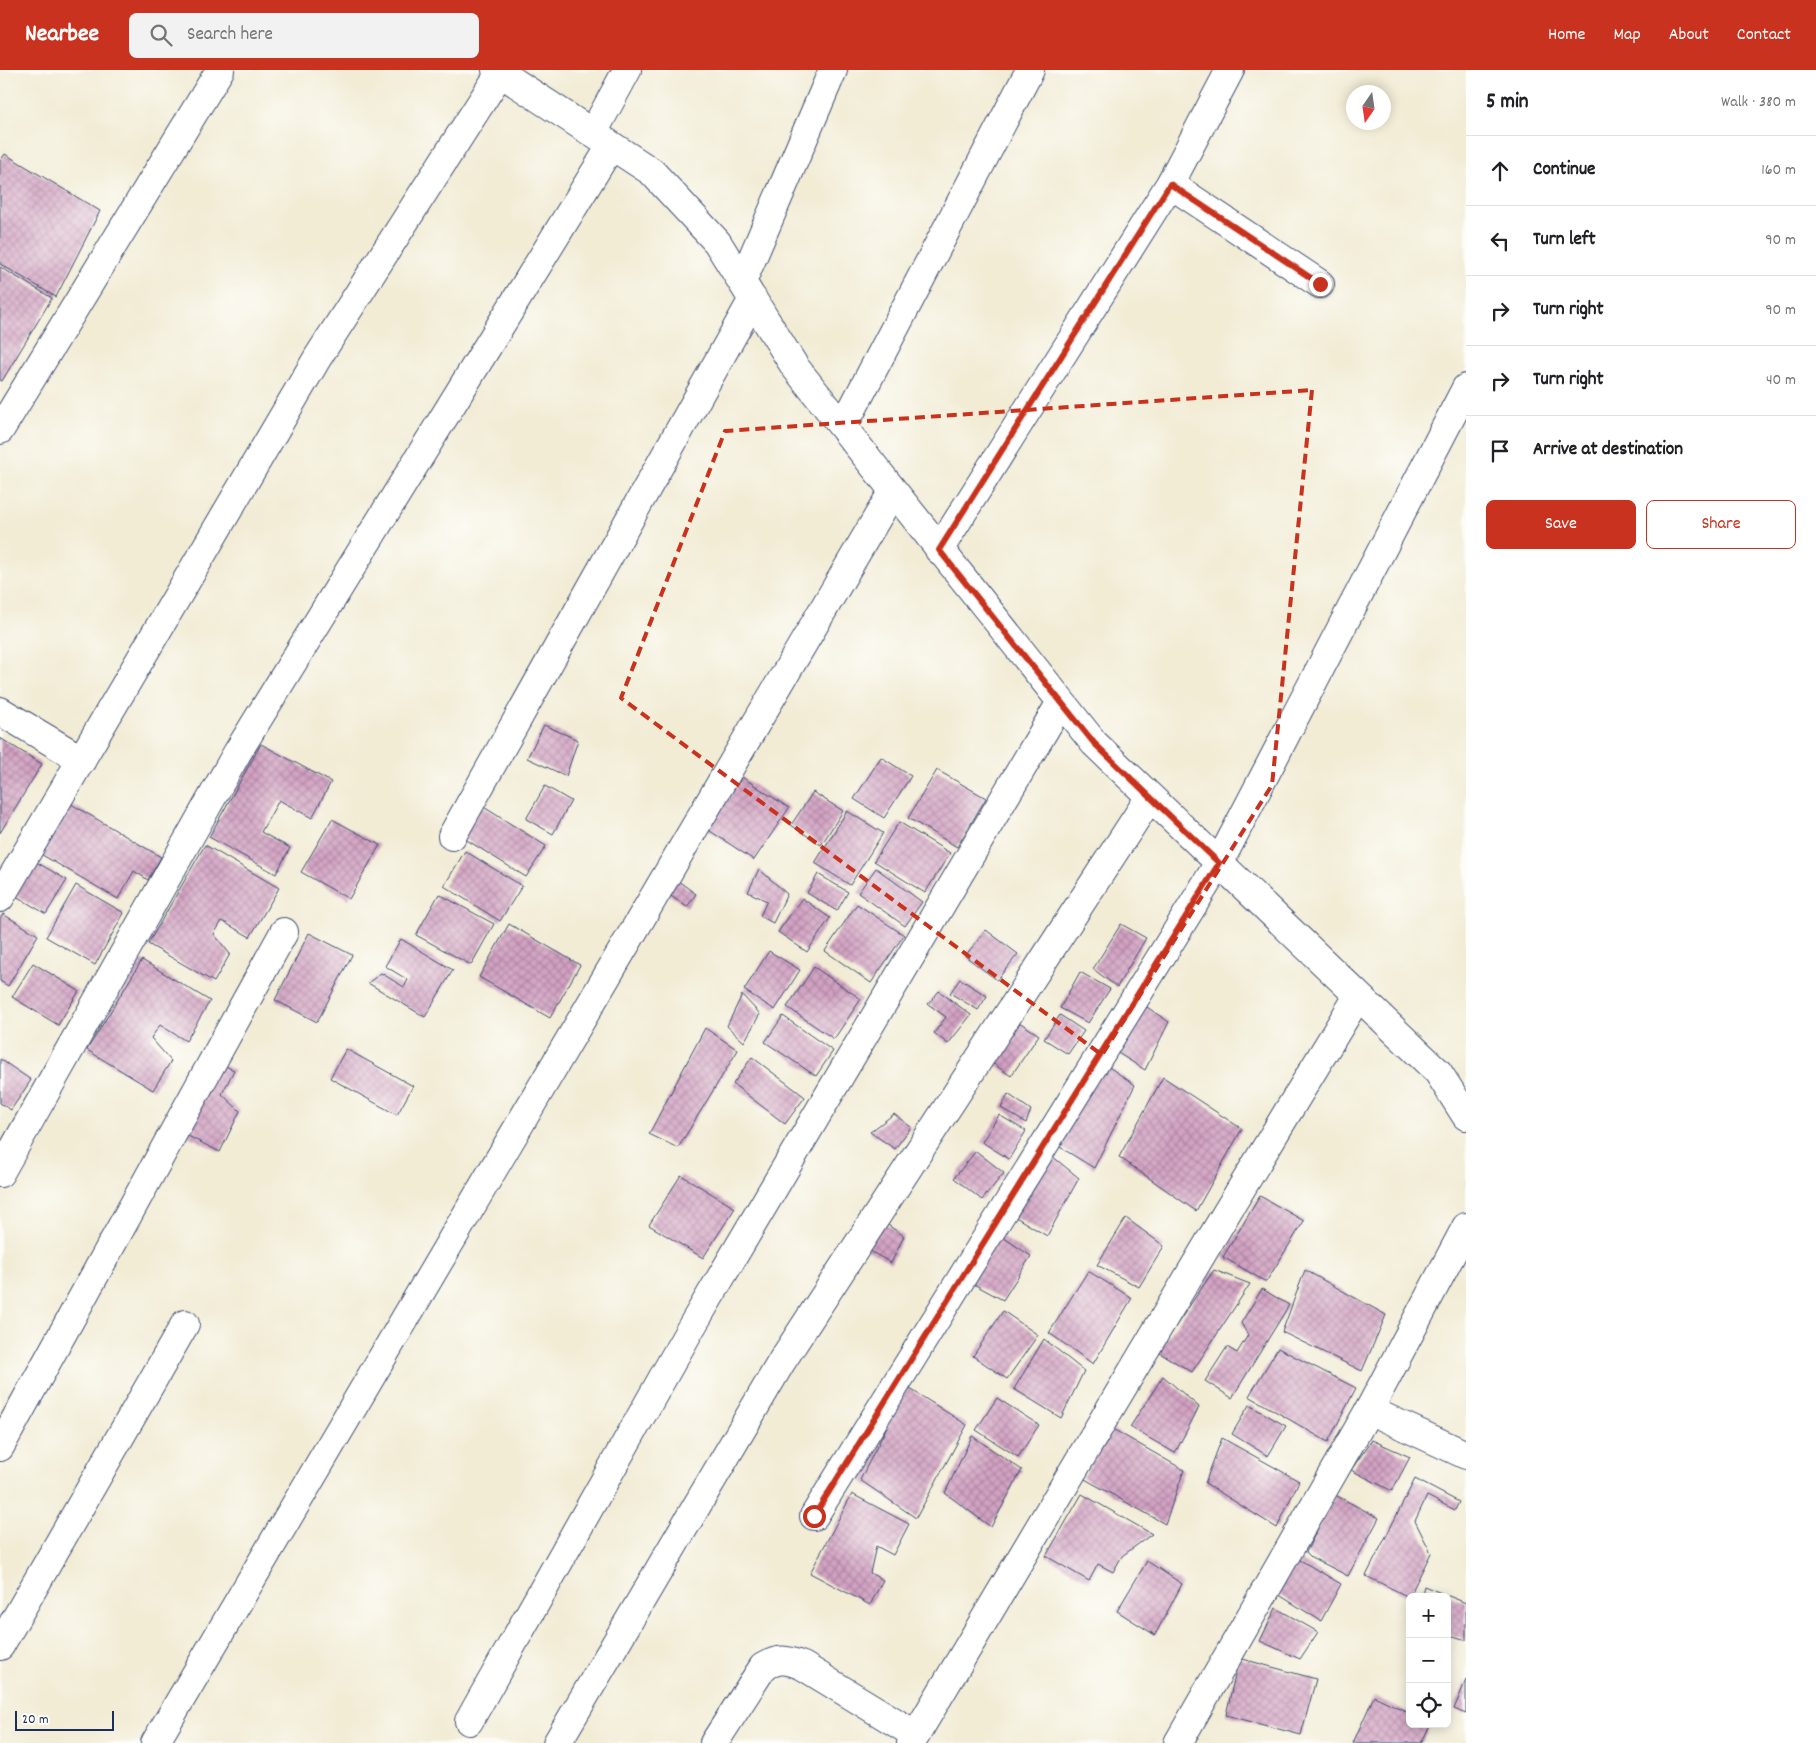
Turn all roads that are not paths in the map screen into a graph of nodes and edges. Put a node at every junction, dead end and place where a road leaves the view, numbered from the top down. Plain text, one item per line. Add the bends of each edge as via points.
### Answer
1 (220, 70) edge
2 (627, 70) edge
3 (833, 70) edge
4 (1030, 70) edge
5 (1230, 70) edge
6 (498, 71) edge
7 (602, 139) junction
8 (1170, 184) junction
9 (1320, 284) dead end
10 (748, 291) junction
11 (1466, 388) edge
12 (842, 427) junction
13 (0, 430) edge
14 (893, 491) junction
15 (939, 550) junction
16 (1061, 702) junction
17 (0, 711) edge
18 (82, 760) junction
19 (1150, 797) junction
20 (452, 836) dead end
21 (1219, 863) junction
22 (0, 898) edge
23 (284, 932) dead end
24 (1358, 996) junction
25 (1466, 1116) edge
26 (0, 1173) edge
27 (1466, 1227) edge
28 (184, 1324) dead end
29 (1369, 1410) junction
30 (0, 1447) edge
31 (1466, 1456) edge
32 (814, 1516) dead end
33 (0, 1646) edge
34 (469, 1721) dead end
35 (914, 1739) edge
36 (155, 1743) edge
37 (557, 1743) edge
38 (714, 1743) edge
39 (1178, 1743) edge

1 - 13 street
2 - 7 street
3 - 10 street
4 - 12 street
5 - 8 street
6 - 7 street
6 - 18 street via 318,357
7 - 10 street via 652,172 717,242
7 - 26 street via 237,753
8 - 9 street
8 - 15 street
10 - 12 street via 795,367
10 - 20 street
11 - 21 street
12 - 14 street
14 - 15 street
14 - 36 street
15 - 16 street
16 - 19 street via 1094,743
16 - 34 street via 688,1332
17 - 18 street
18 - 22 street
19 - 21 street
19 - 37 street via 782,1361
21 - 24 street
21 - 32 street
23 - 30 street
24 - 25 street via 1438,1072
24 - 35 street
27 - 29 street
28 - 33 street
29 - 31 street
29 - 39 street
35 - 38 street via 803,1666 783,1660 763,1667

